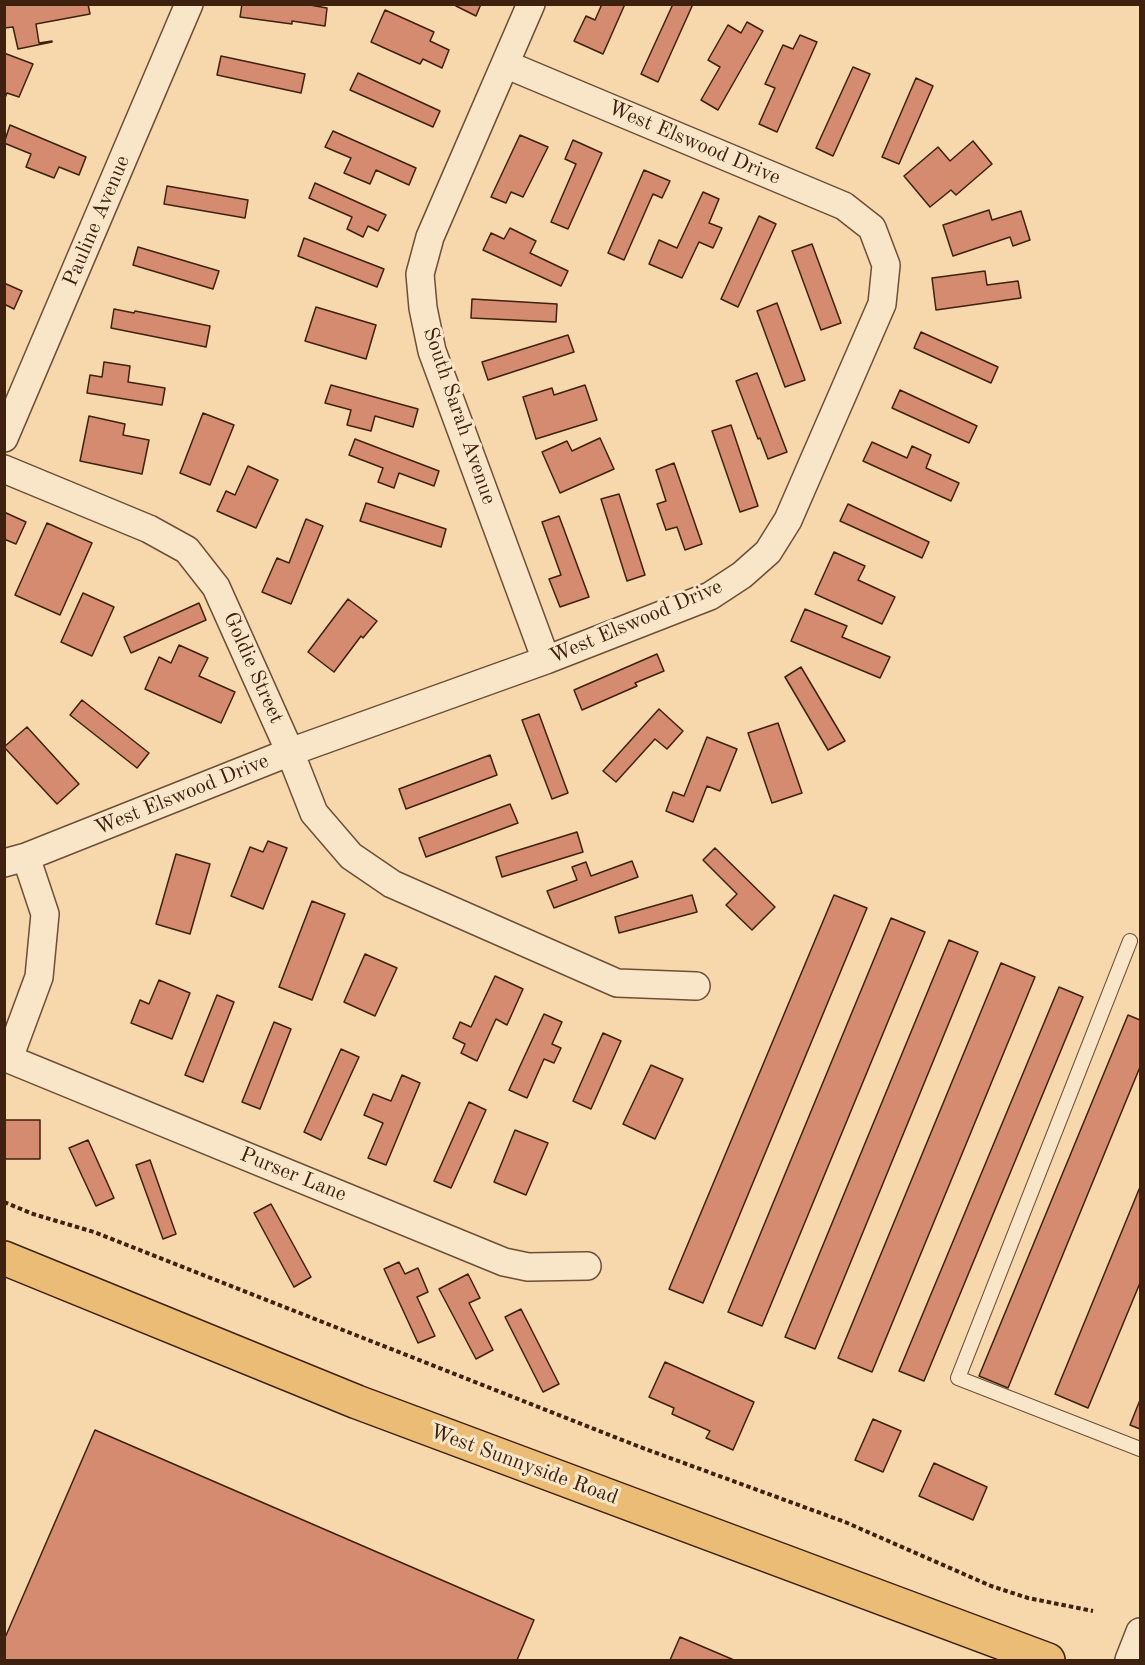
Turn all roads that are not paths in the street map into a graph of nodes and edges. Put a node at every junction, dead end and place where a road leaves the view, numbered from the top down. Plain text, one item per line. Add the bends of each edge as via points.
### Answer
1 (189, 4) edge
2 (531, 4) edge
3 (505, 64) junction
4 (4, 438) edge
5 (4, 469) edge
6 (546, 660) junction
7 (290, 752) junction
8 (15, 860) edge
9 (1130, 941) dead end
10 (696, 986) dead end
11 (7, 1057) edge
12 (4, 1258) edge
13 (587, 1266) dead end
14 (1140, 1449) edge
15 (1140, 1632) edge
16 (1048, 1660) edge
17 (1129, 1660) edge

1 - 4 street, Pauline Avenue
2 - 3 street, South Sarah Avenue
3 - 6 street, South Sarah Avenue via 430,237 420,274 432,351
3 - 6 street, West Elswood Drive via 844,206 872,228 886,265 882,304 788,520 768,552 710,596
5 - 7 street, Goldie Street via 148,529 187,550 216,587
6 - 7 street, West Elswood Drive
7 - 8 street, West Elswood Drive
7 - 10 street, Goldie Street via 314,813 351,856 392,884 617,983
8 - 11 street via 45,914 39,977
9 - 14 lane via 958,1378
11 - 13 street, Purser Lane via 504,1262 528,1267
12 - 16 main road, West Sunnyside Road via 357,1402
15 - 17 street

